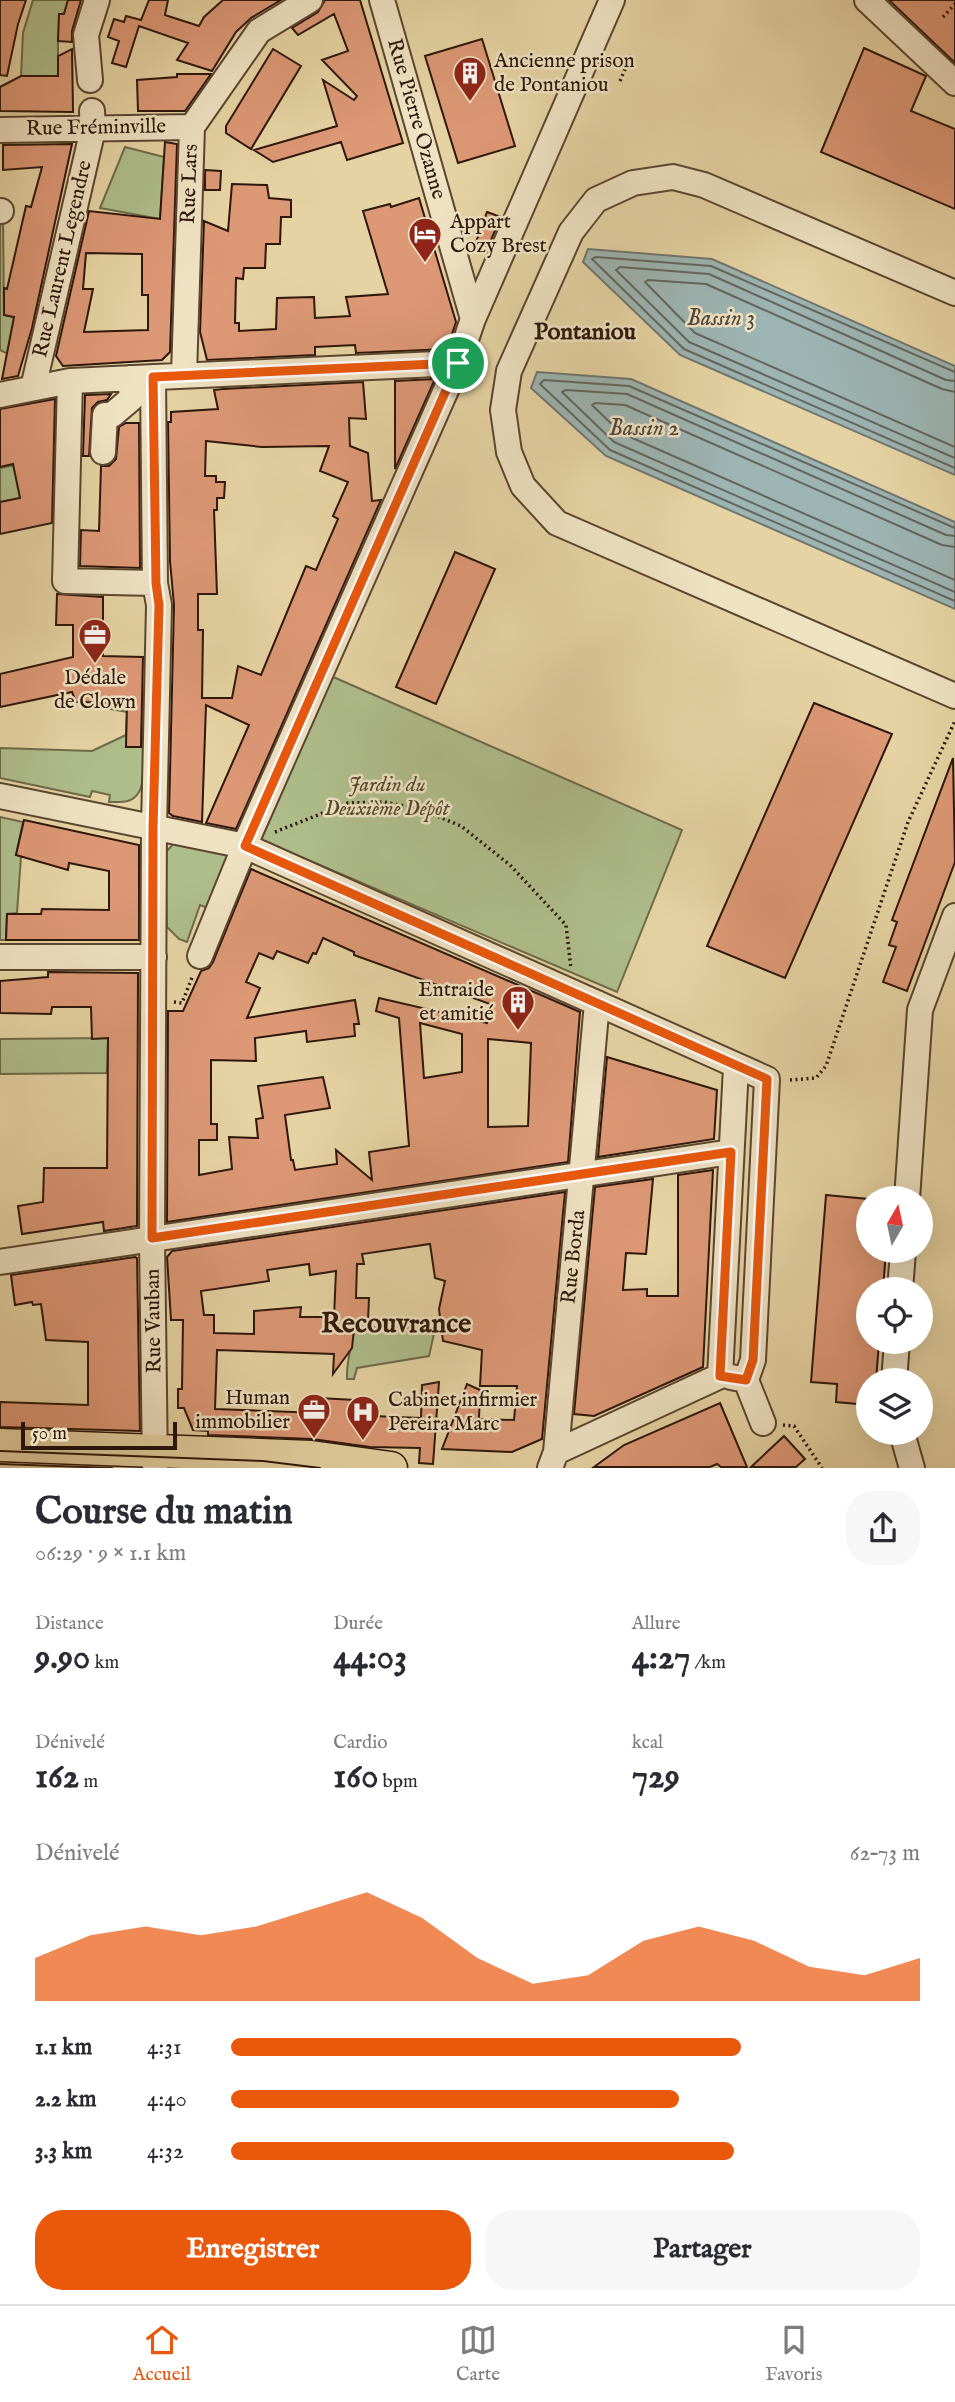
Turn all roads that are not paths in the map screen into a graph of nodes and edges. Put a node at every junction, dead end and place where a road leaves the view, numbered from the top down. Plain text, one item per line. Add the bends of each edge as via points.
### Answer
1 (97, 0) edge
2 (310, 0) edge
3 (382, 0) edge
4 (612, 0) edge
5 (867, 0) edge
6 (90, 80) dead end
7 (955, 83) edge
8 (92, 120) junction
9 (192, 127) junction
10 (0, 130) edge
11 (955, 293) edge
12 (473, 319) junction
13 (458, 363) junction
14 (184, 375) junction
15 (142, 377) junction
16 (70, 382) junction
17 (33, 388) junction
18 (0, 395) edge
19 (103, 452) dead end
20 (156, 583) junction
21 (955, 696) edge
22 (0, 796) edge
23 (153, 828) junction
24 (255, 841) junction
25 (955, 916) edge
26 (200, 956) road end
27 (0, 957) edge
28 (155, 957) junction
29 (597, 1003) junction
30 (736, 1067) junction
31 (731, 1152) junction
32 (582, 1176) junction
33 (908, 1186) edge
34 (152, 1238) junction
35 (0, 1262) edge
36 (720, 1376) junction
37 (746, 1380) junction
38 (764, 1423) road end
39 (0, 1445) edge
40 (905, 1445) edge
41 (155, 1460) edge
42 (553, 1460) edge
43 (339, 1465) edge
44 (391, 1468) edge
45 (912, 1468) edge

1 - 6 street via 86,35
2 - 9 street, Rue Lars via 259,32
3 - 12 street, Rue Pierre Ozanne
4 - 12 street
5 - 7 street
8 - 9 street, Rue Fréminville
8 - 10 street, Rue Fréminville
8 - 17 street, Rue Laurent Legendre
9 - 14 street, Rue Lars
11 - 21 street via 704,185 673,177 632,183 596,200 571,232 509,371 503,410 509,452 523,486 557,523
12 - 13 street
13 - 14 street
13 - 24 street
14 - 15 street
15 - 16 street
15 - 19 street via 132,398 113,415 105,415
15 - 20 street, Rue Vauban
16 - 17 street
16 - 20 street via 65,581
17 - 18 street
20 - 23 street, Rue Vauban
22 - 23 street
23 - 24 street
23 - 28 street, Rue Vauban
24 - 26 street
24 - 29 street
25 - 33 street via 920,1010
27 - 28 street
28 - 34 street, Rue Vauban
29 - 30 street
29 - 32 street, Rue Borda
30 - 31 street
30 - 37 street via 767,1079 753,1360
31 - 32 street
31 - 36 street
32 - 34 street
32 - 42 street, Rue Borda
34 - 35 street
34 - 41 street, Rue Vauban
36 - 37 street
36 - 42 street
37 - 38 street
39 - 41 main road
40 - 45 street
41 - 43 main road via 312,1457
43 - 44 main road

